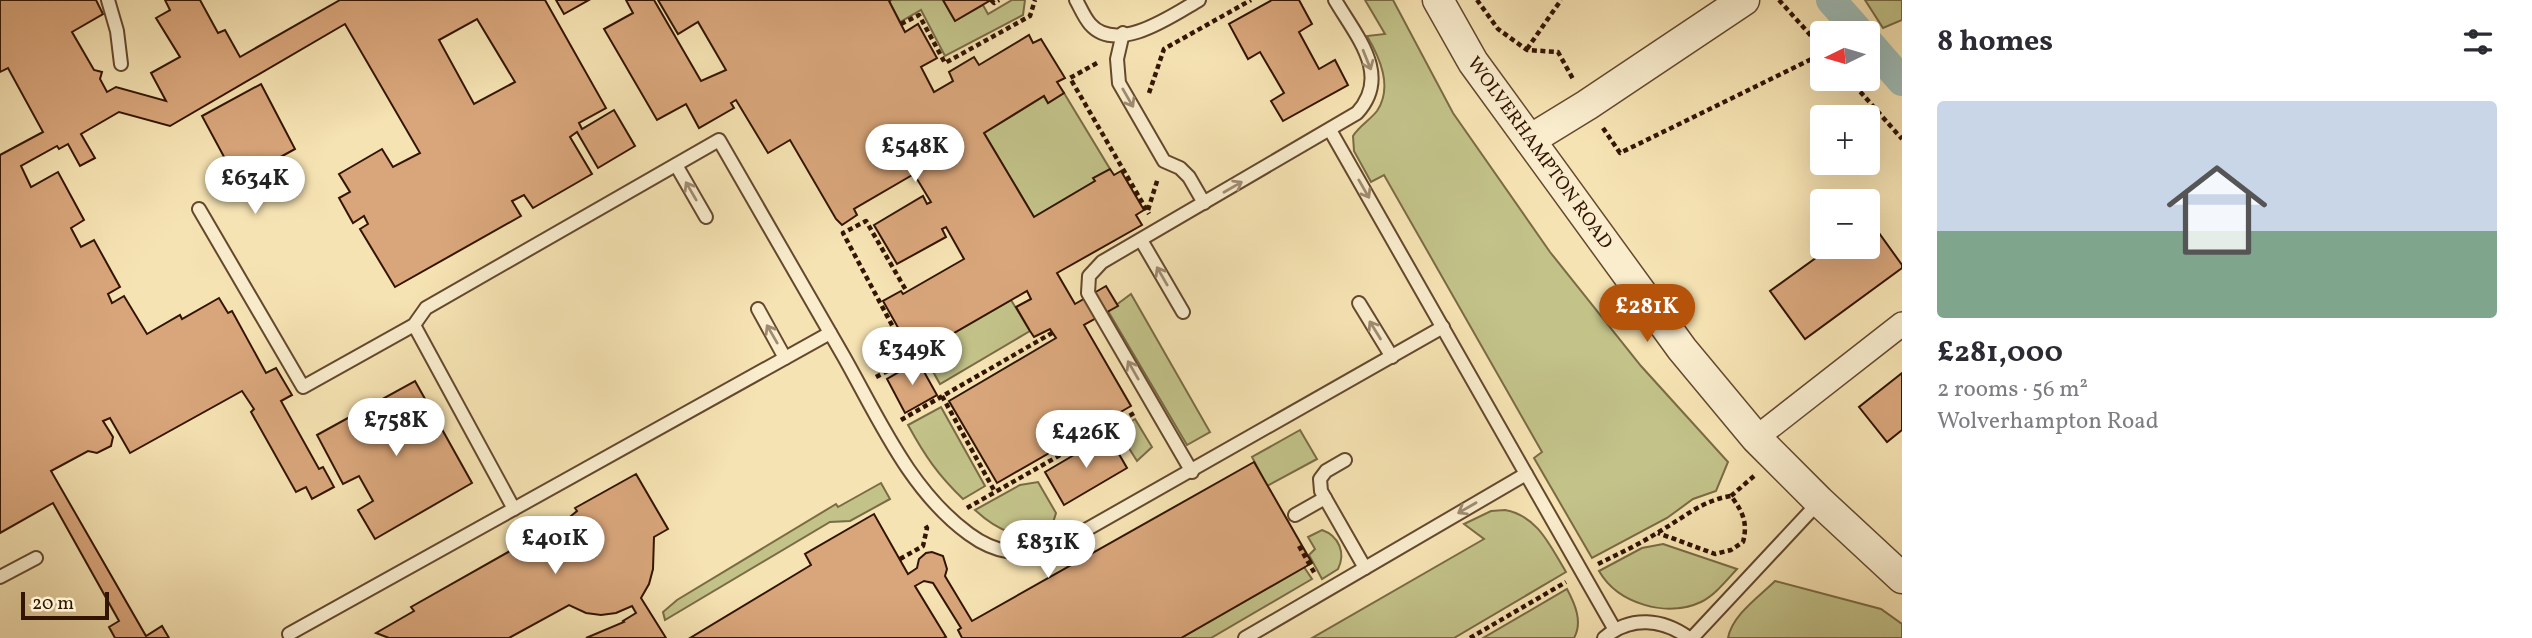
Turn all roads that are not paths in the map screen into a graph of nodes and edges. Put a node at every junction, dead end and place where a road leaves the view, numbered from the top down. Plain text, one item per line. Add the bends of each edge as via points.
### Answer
1 (108, 0) edge
2 (1076, 0) edge
3 (1199, 0) edge
4 (1335, 0) edge
5 (1438, 0) edge
6 (1744, 0) edge
7 (1123, 33) junction
8 (121, 64) dead end
9 (1330, 130) junction
10 (1530, 140) junction
11 (676, 165) junction
12 (1204, 203) junction
13 (199, 209) dead end
14 (706, 217) dead end
15 (1141, 240) junction
16 (1359, 303) dead end
17 (758, 310) dead end
18 (1183, 312) dead end
19 (1902, 324) edge
20 (414, 325) junction
21 (1443, 327) junction
22 (830, 333) junction
23 (1392, 357) junction
24 (785, 358) junction
25 (1756, 438) junction
26 (1345, 460) dead end
27 (1192, 472) junction
28 (1526, 474) junction
29 (1325, 498) junction
30 (1819, 501) junction
31 (514, 509) junction
32 (1295, 515) dead end
33 (36, 558) dead end
34 (1365, 568) junction
35 (0, 577) edge
36 (1902, 578) edge
37 (289, 634) dead end
38 (1610, 634) edge
39 (1245, 638) edge
40 (1691, 638) edge

1 - 8 lane
2 - 7 lane via 1091,25 1106,34
3 - 7 lane via 1138,33
4 -> 9 lane via 1370,60 1373,74 1366,103
5 - 10 street, WOLVERHAMPTON ROAD via 1473,62
6 - 10 street
7 -> 12 lane via 1117,59 1119,83 1164,161 1189,177
12 -> 9 lane
9 -> 21 lane
10 - 25 street, WOLVERHAMPTON ROAD via 1682,349
14 -> 11 lane
11 - 20 lane via 426,308
11 - 22 lane via 719,140
12 - 15 lane
13 - 20 lane via 303,387
18 -> 15 lane
27 -> 15 lane via 1088,293 1089,276 1102,262
23 -> 16 lane
24 -> 17 lane
19 - 25 street
20 - 31 lane
21 - 23 lane
21 - 28 lane
22 - 24 lane
22 - 27 lane via 913,478 969,533 990,546 1033,554 1054,548
23 - 27 lane
24 - 31 lane
25 - 30 street, WOLVERHAMPTON ROAD
26 - 29 lane via 1320,479
28 -> 34 lane
28 - 38 lane
29 - 32 lane
29 - 34 lane
30 - 36 street, WOLVERHAMPTON ROAD
30 - 40 lane
31 - 37 lane
33 - 35 lane
34 - 39 lane
38 - 40 lane via 1640,621 1659,622

